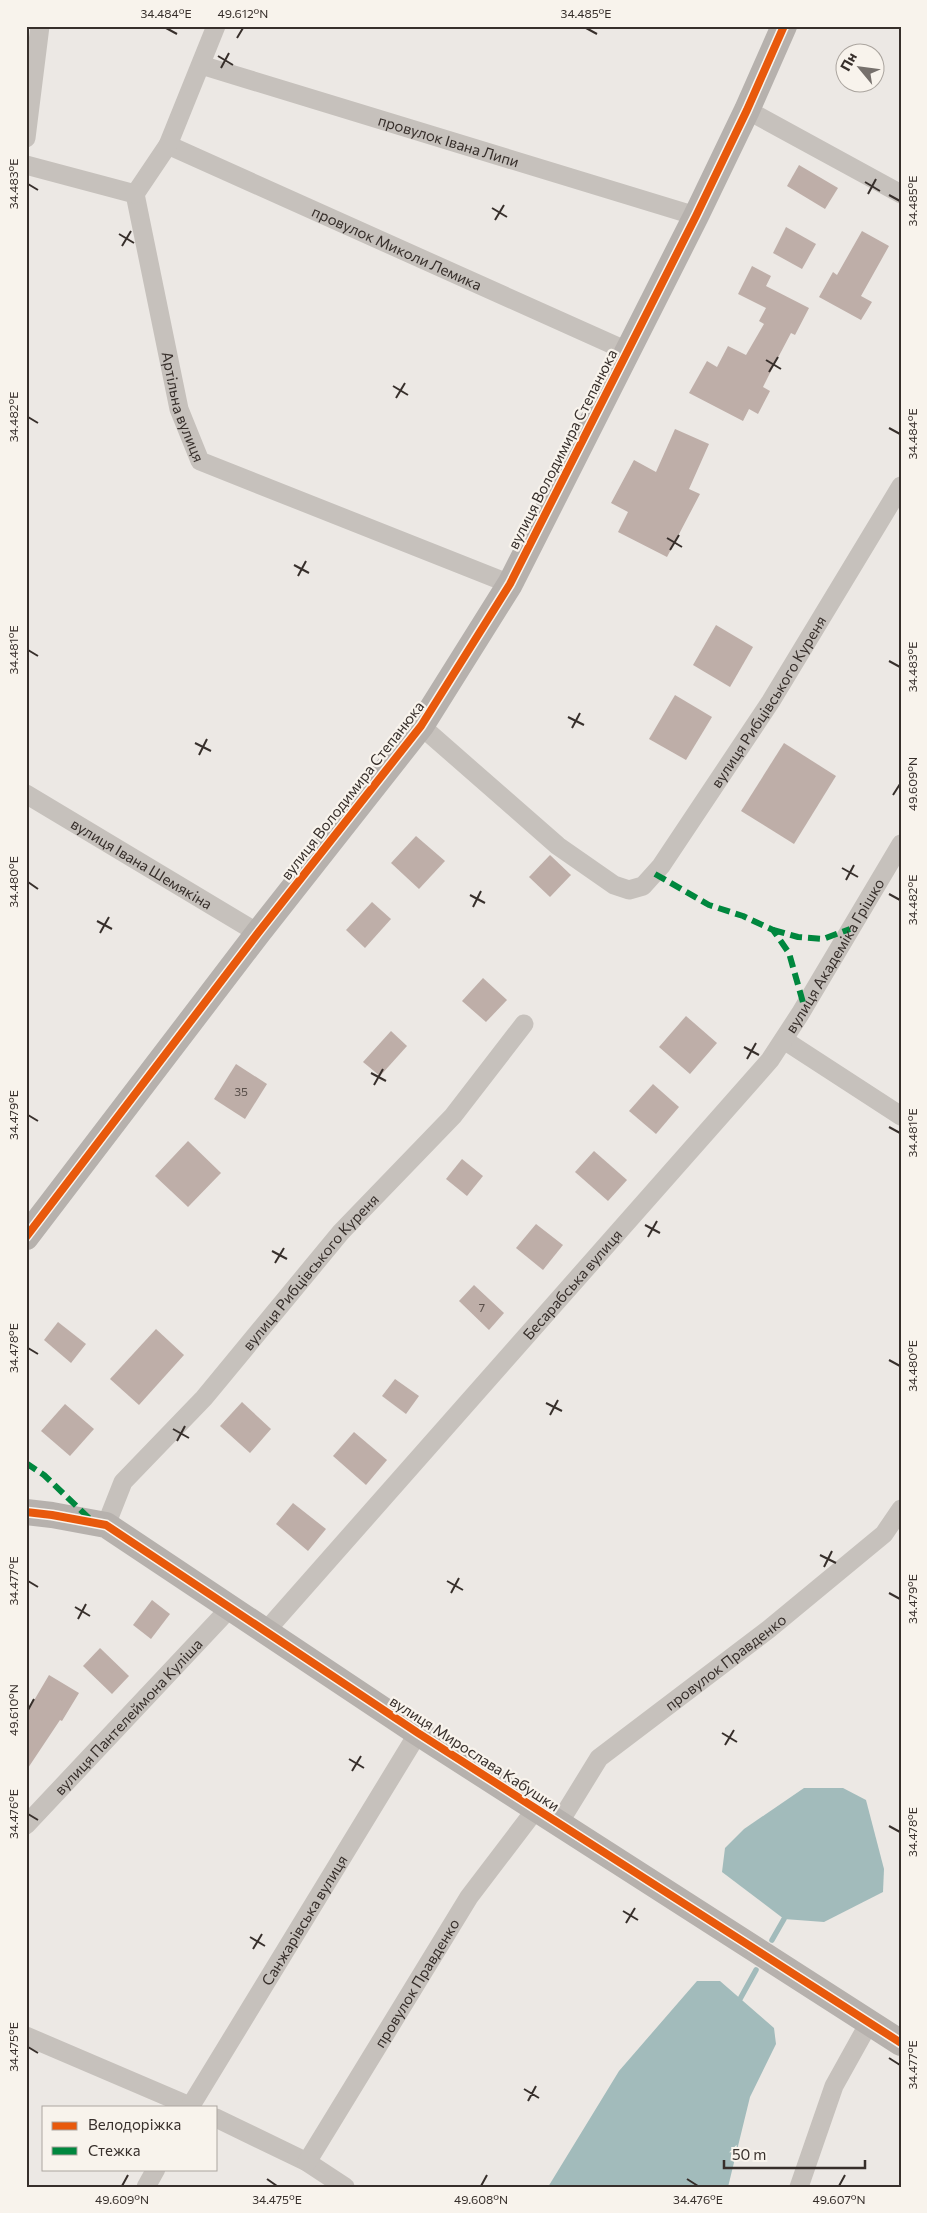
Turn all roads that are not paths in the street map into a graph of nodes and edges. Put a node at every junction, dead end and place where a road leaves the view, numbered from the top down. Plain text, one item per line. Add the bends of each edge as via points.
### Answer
1 (40, 26) edge
2 (216, 26) edge
3 (784, 26) edge
4 (201, 65) junction
5 (747, 110) junction
6 (26, 138) edge
7 (168, 145) junction
8 (26, 164) edge
9 (135, 194) junction
10 (901, 194) edge
11 (696, 216) junction
12 (627, 351) junction
13 (901, 486) edge
14 (510, 584) junction
15 (422, 726) junction
16 (26, 794) edge
17 (901, 844) edge
18 (258, 933) junction
19 (524, 1024) dead end
20 (784, 1040) junction
21 (901, 1116) edge
22 (26, 1237) edge
23 (901, 1509) edge
24 (26, 1512) edge
25 (106, 1525) junction
26 (230, 1608) junction
27 (265, 1632) junction
28 (418, 1733) junction
29 (536, 1809) junction
30 (559, 1822) junction
31 (26, 1825) edge
32 (869, 2023) junction
33 (26, 2036) edge
34 (901, 2043) edge
35 (189, 2106) edge
36 (192, 2106) edge
37 (218, 2119) edge
38 (307, 2162) junction
39 (155, 2170) edge
40 (146, 2187) edge
41 (345, 2187) edge
42 (800, 2187) edge

1 - 6 street
2 - 4 street
3 - 5 street, вулиця Володимира Степанюка
4 - 7 street
4 - 11 street, провулок Івана Липи
5 - 10 street
5 - 11 street, вулиця Володимира Степанюка
7 - 9 street
7 - 12 street, провулок Миколи Лемика
8 - 9 street
9 - 14 street, Артільна вулиця via 179,409 200,461
11 - 12 street, вулиця Володимира Степанюка
12 - 14 street, вулиця Володимира Степанюка
13 - 15 street, вулиця Рибцівського Куреня via 771,701 661,866 643,886 628,890 614,885 558,846
14 - 15 street, вулиця Володимира Степанюка
15 - 18 street, вулиця Володимира Степанюка
16 - 18 street, вулиця Івана Шемякіна
17 - 20 street, вулиця Академіка Грішко
18 - 22 street, вулиця Володимира Степанюка
19 - 25 street, вулиця Рибцівського Куреня via 453,1116 341,1232 204,1398 123,1482
20 - 21 street
20 - 27 street, Бесарабська вулиця via 770,1060
23 - 30 street, провулок Правденко via 884,1534 776,1623 599,1758
24 - 25 street, вулиця Мирослава Кабушки
25 - 26 street, вулиця Мирослава Кабушки
26 - 27 street, вулиця Мирослава Кабушки
26 - 31 street, вулиця Пантелеймона Куліша
27 - 28 street, вулиця Мирослава Кабушки
28 - 29 street, вулиця Мирослава Кабушки
28 - 36 street, Санжарівська вулиця
29 - 30 street, вулиця Мирослава Кабушки
29 - 38 street, провулок Правденко via 469,1897
30 - 32 street, вулиця Мирослава Кабушки
32 - 34 street, вулиця Мирослава Кабушки
32 - 42 street via 834,2086
33 - 35 street
37 - 38 street
38 - 41 street
39 - 40 street

